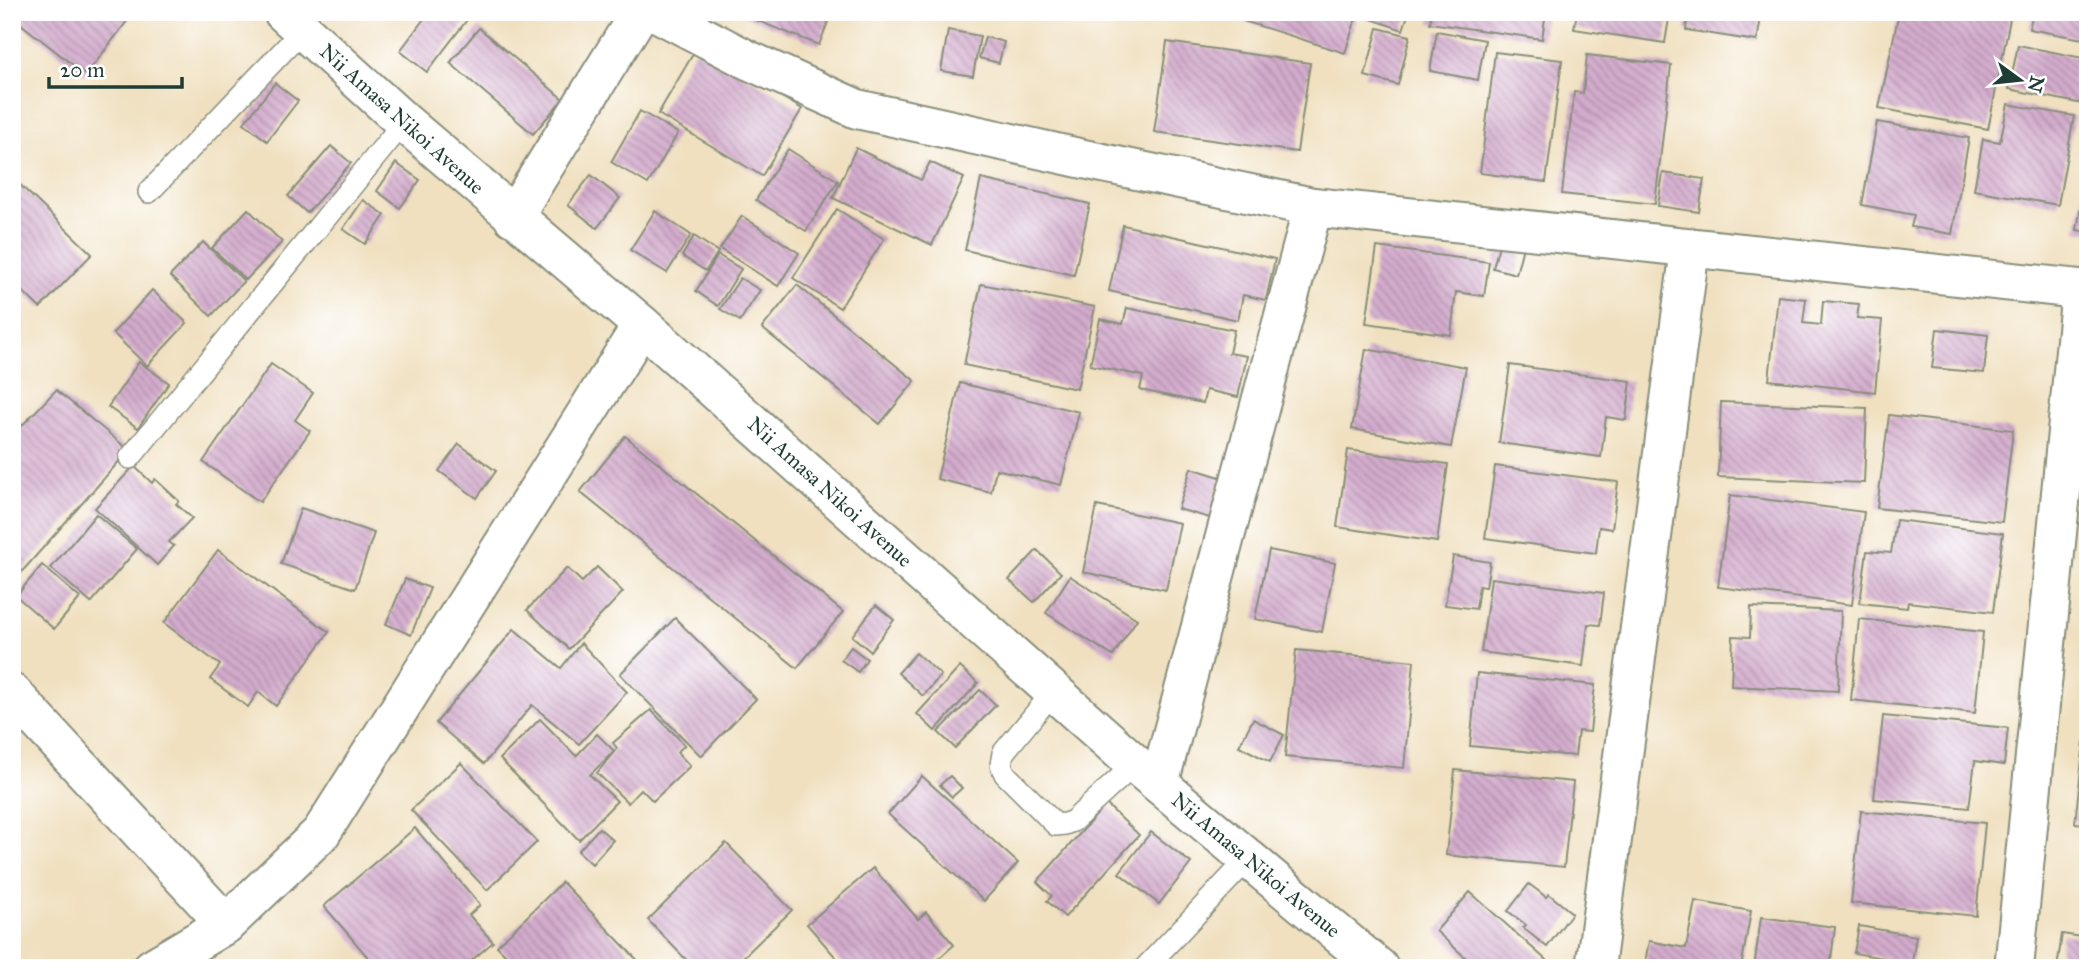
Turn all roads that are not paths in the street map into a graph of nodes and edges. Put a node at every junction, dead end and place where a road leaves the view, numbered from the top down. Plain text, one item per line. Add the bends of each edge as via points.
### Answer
1 (640, 12) edge
2 (656, 12) edge
3 (293, 21) edge
4 (404, 122) junction
5 (149, 192) dead end
6 (1313, 207) junction
7 (513, 216) junction
8 (1690, 249) junction
9 (2084, 290) edge
10 (642, 325) junction
11 (130, 458) dead end
12 (1054, 691) junction
13 (12, 693) edge
14 (1147, 774) junction
15 (1248, 859) junction
16 (226, 924) junction
17 (196, 958) edge
18 (152, 968) edge
19 (1145, 968) edge
20 (1379, 968) edge
21 (1595, 968) edge
22 (2014, 968) edge

1 - 7 street
2 - 6 street via 856,108
3 - 4 street, Nii Amasa Nikoi Avenue
3 - 5 lane
4 - 7 street, Nii Amasa Nikoi Avenue
4 - 11 lane
6 - 8 street
6 - 14 street
7 - 10 street, Nii Amasa Nikoi Avenue
8 - 9 street
8 - 21 street
9 - 22 street
10 - 12 street, Nii Amasa Nikoi Avenue
10 - 16 street via 321,833
12 - 14 street, Nii Amasa Nikoi Avenue
12 - 14 lane via 1003,753 1001,765 1056,825 1073,821
13 - 16 street
14 - 15 street, Nii Amasa Nikoi Avenue
15 - 19 lane
15 - 20 street, Nii Amasa Nikoi Avenue
16 - 17 street
17 - 18 street

